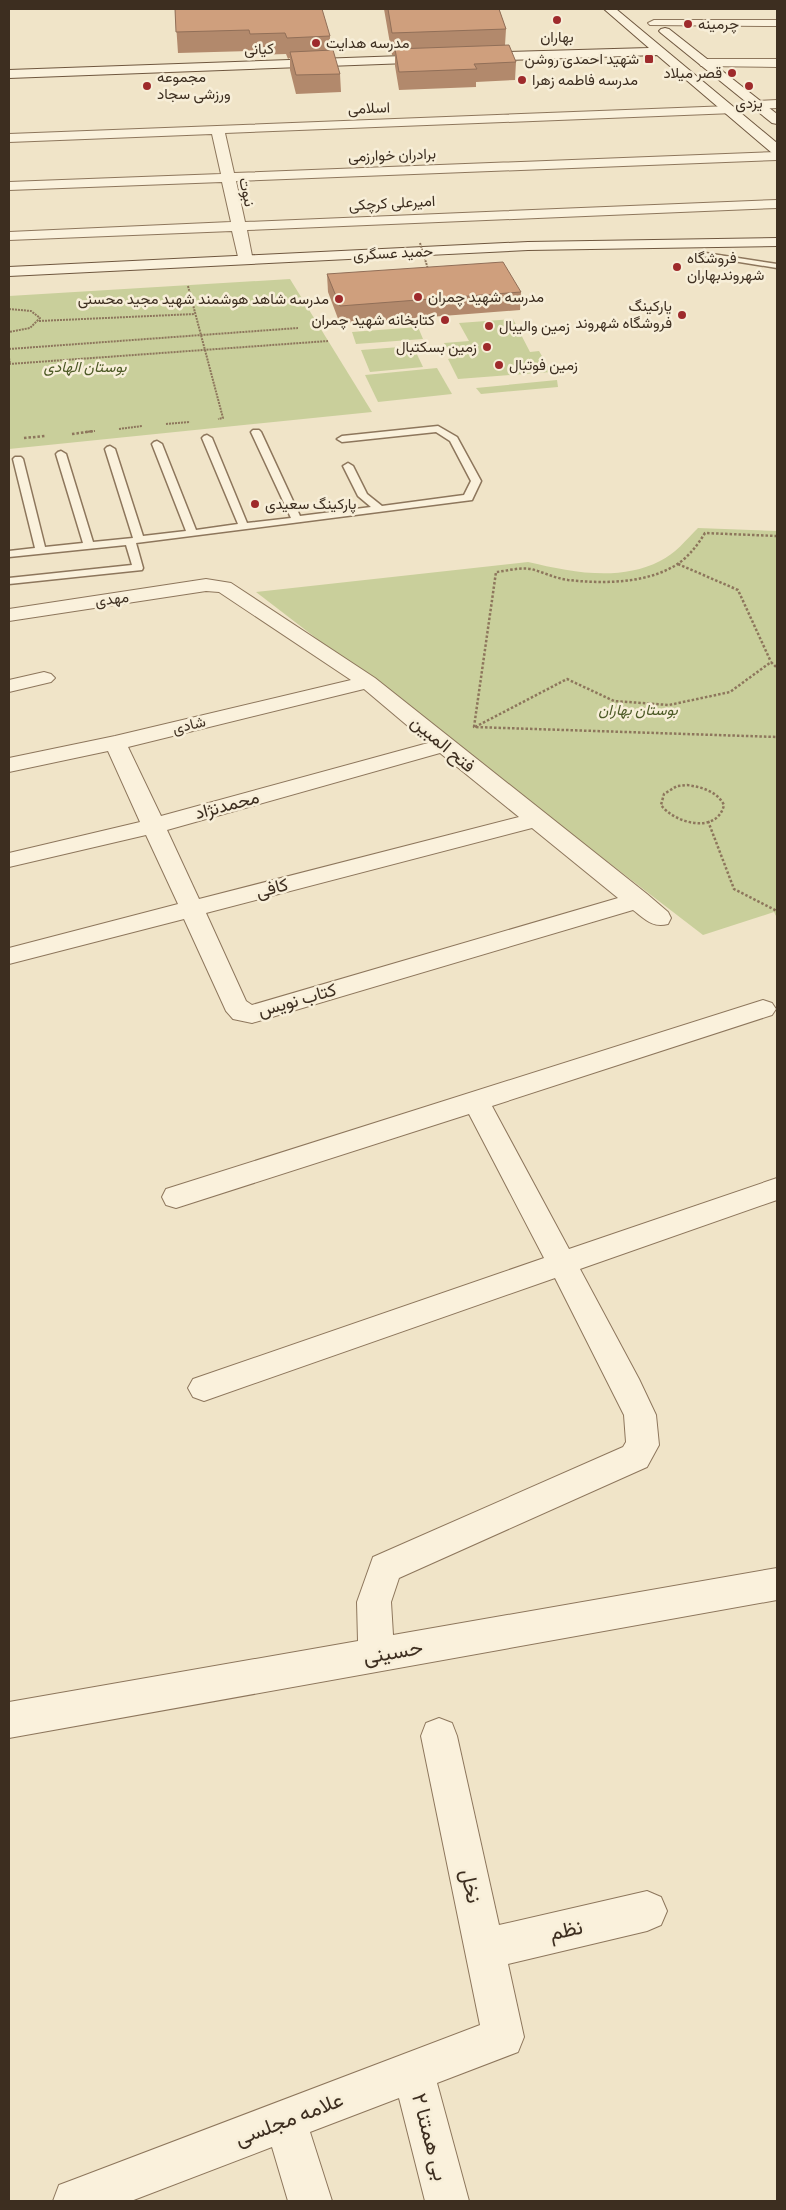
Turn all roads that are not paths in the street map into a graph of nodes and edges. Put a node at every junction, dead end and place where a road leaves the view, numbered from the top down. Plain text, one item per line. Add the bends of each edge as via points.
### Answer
1 (610, 9) edge
2 (642, 14) dead end
3 (654, 23) junction
4 (777, 23) edge
5 (660, 51) junction
6 (443, 58) edge
7 (462, 58) edge
8 (705, 63) junction
9 (777, 63) edge
10 (9, 74) edge
11 (777, 104) edge
12 (757, 105) junction
13 (730, 110) junction
14 (777, 120) edge
15 (218, 130) junction
16 (9, 138) edge
17 (777, 150) edge
18 (777, 156) edge
19 (227, 177) junction
20 (9, 186) edge
21 (777, 204) edge
22 (238, 226) junction
23 (777, 234) edge
24 (9, 236) edge
25 (777, 242) edge
26 (706, 248) junction
27 (777, 255) edge
28 (246, 261) junction
29 (230, 262) junction
30 (9, 265) edge
31 (777, 266) edge
32 (258, 271) junction
33 (9, 272) edge
34 (148, 280) dead end
35 (9, 282) edge
36 (256, 432) dead end
37 (207, 438) dead end
38 (342, 439) dead end
39 (157, 444) dead end
40 (110, 449) dead end
41 (62, 454) dead end
42 (18, 459) dead end
43 (348, 466) dead end
44 (380, 509) junction
45 (297, 520) junction
46 (244, 527) junction
47 (192, 533) junction
48 (134, 540) junction
49 (89, 546) junction
50 (41, 551) junction
51 (9, 554) edge
52 (9, 581) edge
53 (216, 585) joint
54 (9, 615) edge
55 (44, 678) dead end
56 (368, 682) junction
57 (9, 686) edge
58 (115, 743) junction
59 (444, 745) junction
60 (9, 765) edge
61 (535, 820) junction
62 (153, 826) junction
63 (9, 860) edge
64 (638, 900) junction
65 (192, 909) junction
66 (659, 918) dead end
67 (9, 956) edge
68 (763, 1009) dead end
69 (476, 1101) junction
70 (777, 1189) edge
71 (176, 1197) dead end
72 (562, 1264) junction
73 (204, 1388) dead end
74 (777, 1584) edge
75 (376, 1655) junction
76 (9, 1720) edge
77 (439, 1736) dead end
78 (647, 1910) dead end
79 (484, 1949) junction
80 (503, 2037) joint
81 (413, 2072) junction
82 (285, 2120) junction
83 (75, 2201) edge
84 (310, 2201) edge
85 (447, 2201) edge

1 - 5 street
2 - 3 street
3 - 4 street
3 - 8 street
5 - 7 street
5 - 13 street
6 - 10 street, کیانی
8 - 9 street
8 - 12 street
11 - 12 street
12 - 14 street
13 - 15 street, اسلامی
13 - 17 street
15 - 16 street, اسلامی
15 - 19 street, نبوت
18 - 19 street, برادران خوارزمی
19 - 20 street, برادران خوارزمی
19 - 22 street, نبوت
21 - 22 street, امیرعلی کرچکی
22 - 24 street, امیرعلی کرچکی
22 - 28 street, نبوت
23 - 26 street
25 - 26 street, حمید عسگری
26 - 27 street, حمید عسگری
26 - 28 street, حمید عسگری via 528,246
26 - 31 lane
26 - 32 street, حمید عسگری
28 - 29 street, حمید عسگری
29 - 30 street via 107,261
29 - 33 street, حمید عسگری
32 - 34 street
32 - 35 street, حمید عسگری
36 - 45 lane
37 - 46 lane
38 - 44 lane via 438,429 454,439 476,481 468,498
39 - 47 lane
40 - 48 lane
41 - 49 lane
42 - 50 lane
43 - 44 lane via 363,496
44 - 45 lane
45 - 46 lane
46 - 47 lane
47 - 48 lane
48 - 49 lane
48 - 52 lane via 138,568
49 - 50 lane
50 - 51 lane
53 - 54 street, مهدی
53 - 56 street, فتح المبین via 224,587
55 - 57 street
56 - 58 street, شادی
56 - 59 street, فتح المبین
58 - 60 street, شادی
58 - 62 street, کتاب نویس
59 - 61 street, فتح المبین
59 - 62 street, محمدنژاد
61 - 64 street, فتح المبین
61 - 65 street, کافی
62 - 63 street, محمدنژاد
62 - 65 street, کتاب نویس
64 - 65 street, کتاب نویس via 252,1014 242,1013 234,1005
64 - 66 street, فتح المبین
65 - 67 street, کافی
68 - 69 street
69 - 71 street
69 - 72 street
70 - 72 street
72 - 73 street
72 - 75 street via 628,1388 640,1415 643,1445 635,1457 384,1568 374,1602
74 - 75 street, حسینی
75 - 76 street, حسینی
77 - 79 street, نخل
78 - 79 street, نظم
79 - 80 street, نخل
80 - 81 street, علامه مجلسی
81 - 82 street, علامه مجلسی
81 - 85 street, بی همتنا ۲
82 - 83 street, علامه مجلسی
82 - 84 street

